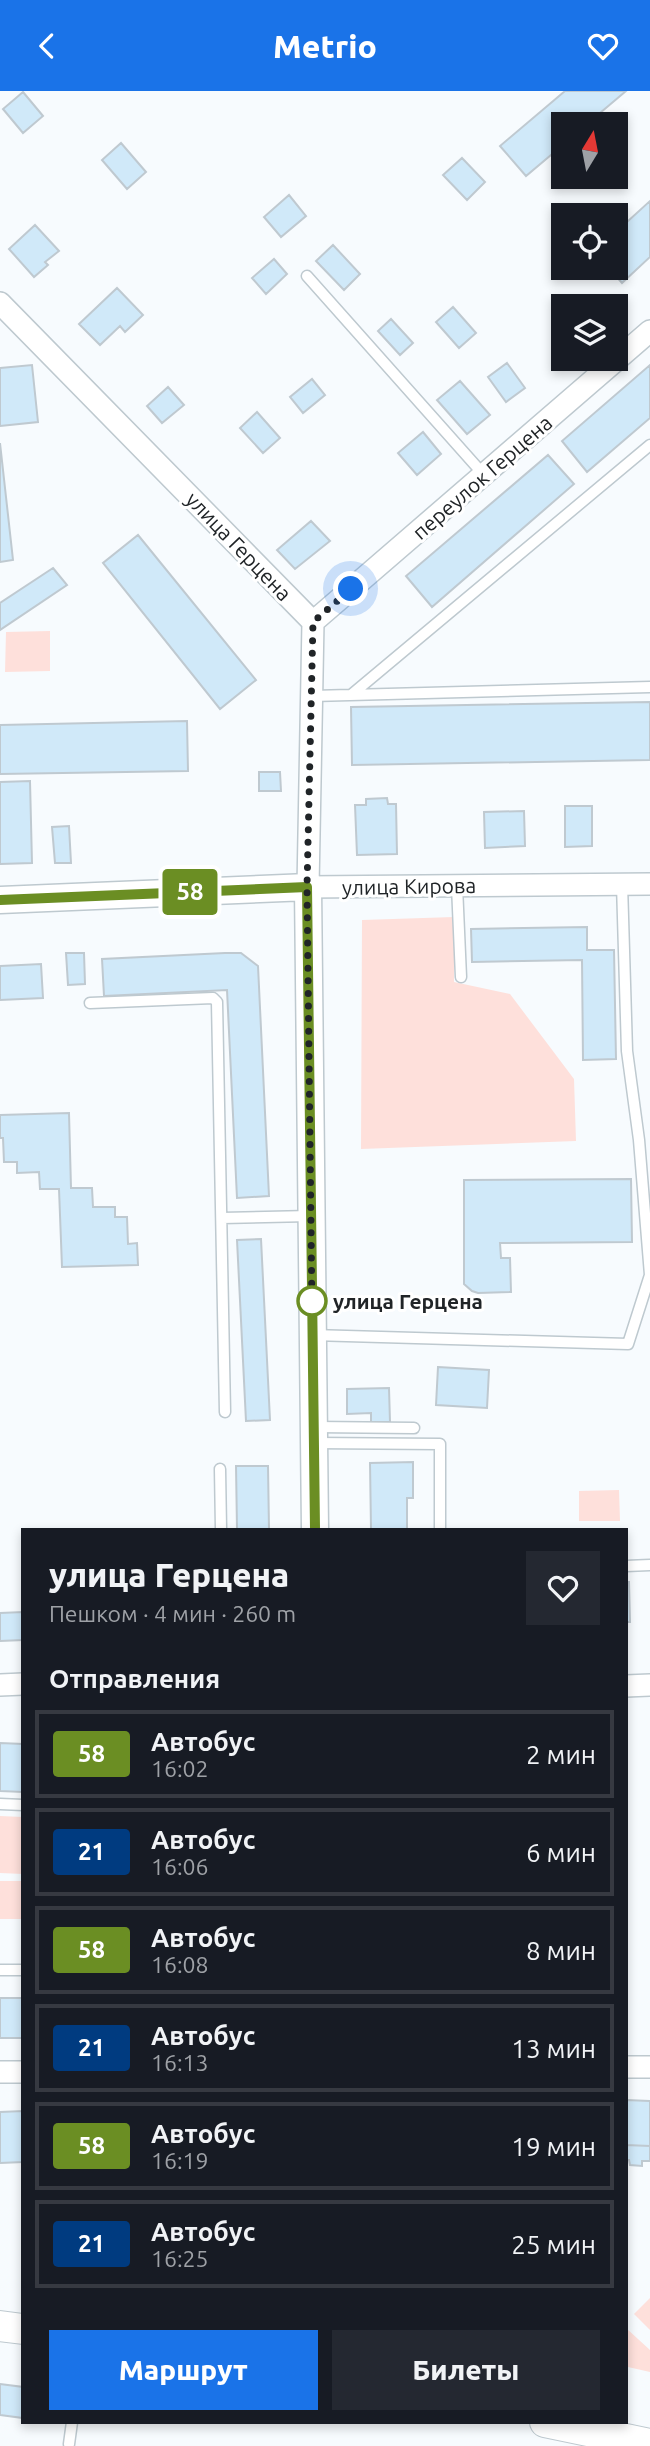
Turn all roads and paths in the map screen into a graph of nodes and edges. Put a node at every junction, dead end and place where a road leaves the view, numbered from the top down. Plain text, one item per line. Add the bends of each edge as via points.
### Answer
1 (307, 276) dead end
2 (0, 303) edge
3 (650, 331) edge
4 (650, 445) edge
5 (484, 475) junction
6 (313, 622) junction
7 (650, 687) edge
8 (351, 695) junction
9 (312, 696) junction
10 (622, 884) junction
11 (650, 884) edge
12 (457, 886) junction
13 (307, 887) junction
14 (0, 900) edge
15 (461, 977) dead end
16 (90, 1003) dead end
17 (311, 1216) junction
18 (222, 1218) junction
19 (313, 1335) junction
20 (225, 1412) dead end
21 (414, 1428) dead end
22 (314, 1435) junction
23 (220, 1469) dead end
24 (221, 1528) edge
25 (315, 1528) edge
26 (440, 1528) edge
27 (650, 1565) edge
28 (628, 1566) edge
29 (21, 1684) edge
30 (0, 1685) edge
31 (650, 1685) edge
32 (628, 1686) edge
33 (0, 1804) edge
34 (21, 1805) edge
35 (0, 1970) edge
36 (21, 1970) edge
37 (628, 2067) edge
38 (650, 2067) edge
39 (0, 2072) edge
40 (21, 2072) edge
41 (0, 2326) edge
42 (21, 2329) edge
43 (72, 2424) edge
44 (555, 2424) edge
45 (69, 2444) dead end
46 (650, 2444) edge

1 - 5 lane
2 - 6 street, улица Герцена
3 - 5 street, переулок Герцена
4 - 8 lane
5 - 6 street, переулок Герцена
6 - 9 street
7 - 8 lane
8 - 9 lane
9 - 13 street
10 - 11 street, улица Кирова
10 - 12 street, улица Кирова
10 - 19 lane via 627,1051 650,1275 628,1344
12 - 13 street, улица Кирова
12 - 15 lane
13 - 14 street, улица Кирова
13 - 17 street
16 - 18 lane via 216,999
17 - 18 lane
17 - 19 street
18 - 20 lane
19 - 22 street
21 - 22 lane
22 - 25 street
22 - 26 lane via 440,1444
23 - 24 lane
27 - 28 lane
29 - 30 street
31 - 32 street
33 - 34 lane
35 - 36 lane
37 - 38 street
39 - 40 street
41 - 42 main road
43 - 45 lane
44 - 46 main road

